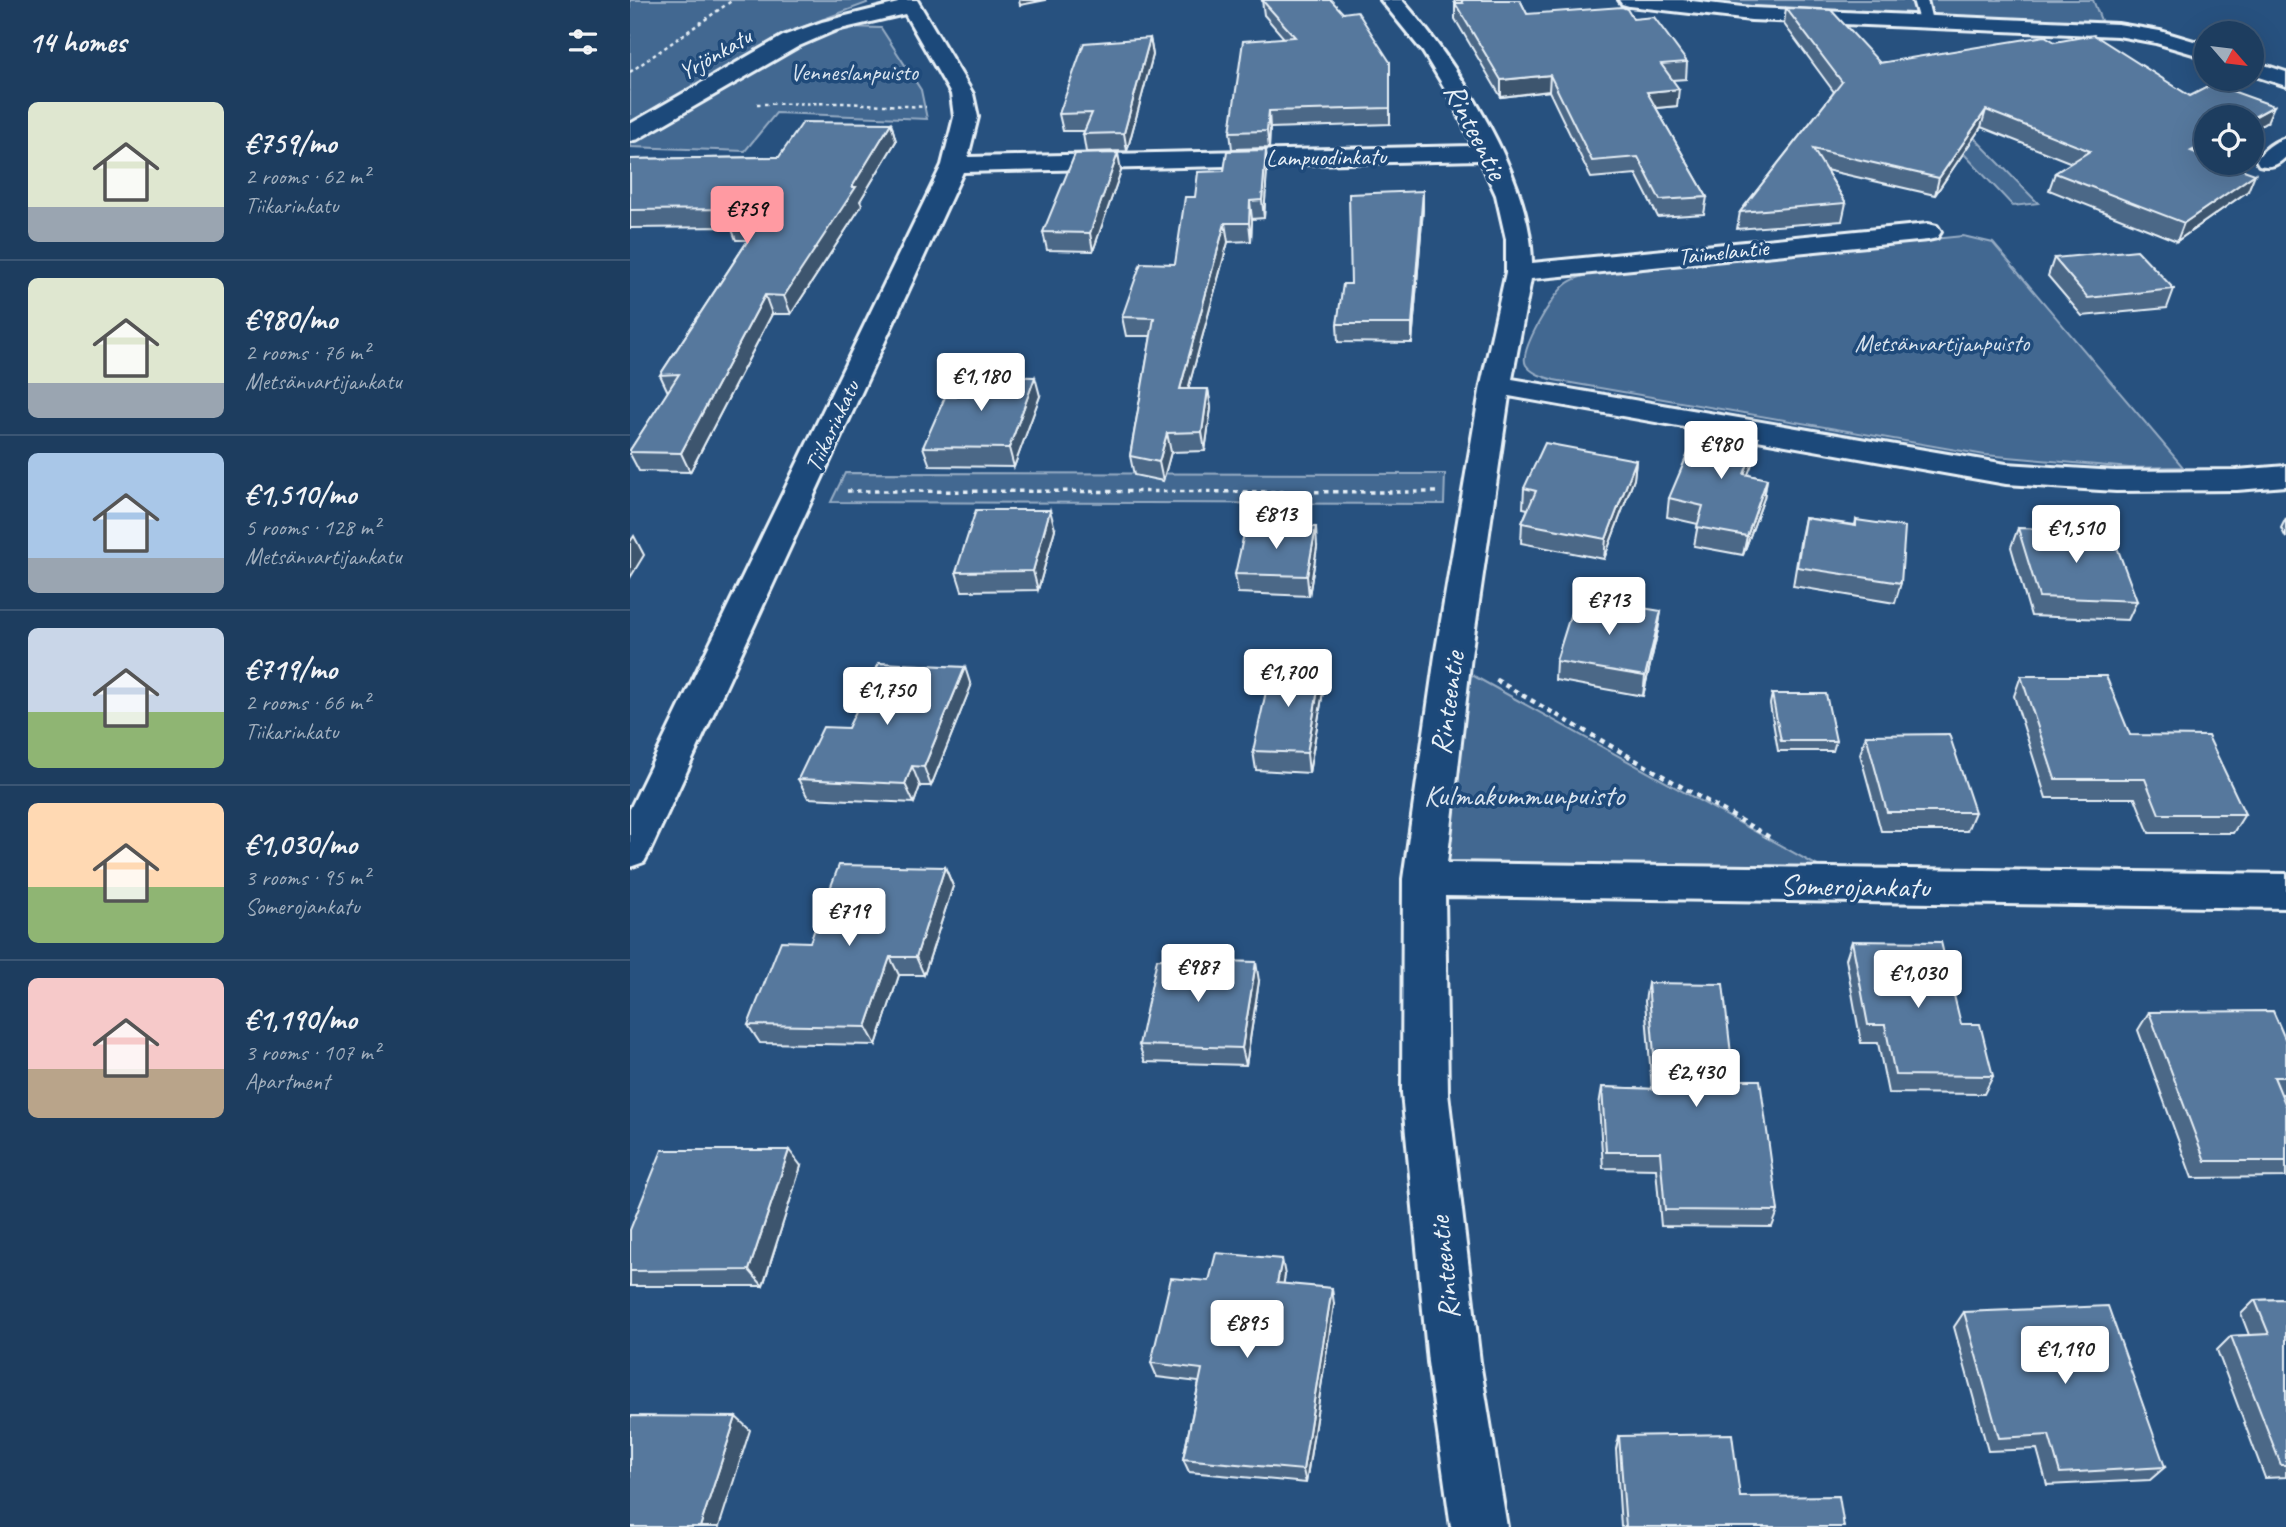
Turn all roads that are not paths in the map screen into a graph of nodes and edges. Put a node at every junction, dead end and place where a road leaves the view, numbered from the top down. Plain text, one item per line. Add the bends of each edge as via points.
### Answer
1 (1391, 0) edge
2 (1629, 0) edge
3 (909, 3) edge
4 (1922, 10) edge
5 (2194, 48) edge
6 (2264, 72) edge
7 (2286, 79) edge
8 (630, 134) edge
9 (1488, 153) junction
10 (954, 165) junction
11 (1928, 232) dead end
12 (1519, 272) junction
13 (1496, 385) junction
14 (2286, 476) edge
15 (630, 851) edge
16 (1424, 879) junction
17 (2286, 891) edge
18 (1479, 1527) edge

1 - 9 street, Rinteentie via 1432,48
2 - 4 street via 1740,13
3 - 8 street, Yrjönkatu via 791,41
3 - 10 street, Tiikarinkatu via 962,94 966,117
4 - 5 street via 2118,30
6 - 7 street
9 - 10 street, Lampuodinkatu
9 - 12 street, Rinteentie via 1508,195 1519,239
10 - 15 street, Tiikarinkatu
11 - 12 street, Taimelantie
12 - 13 street, Rinteentie
13 - 14 street via 2006,474 2116,481
13 - 16 street, Rinteentie
16 - 17 street, Somerojankatu
16 - 18 street, Rinteentie via 1425,1093 1454,1362

